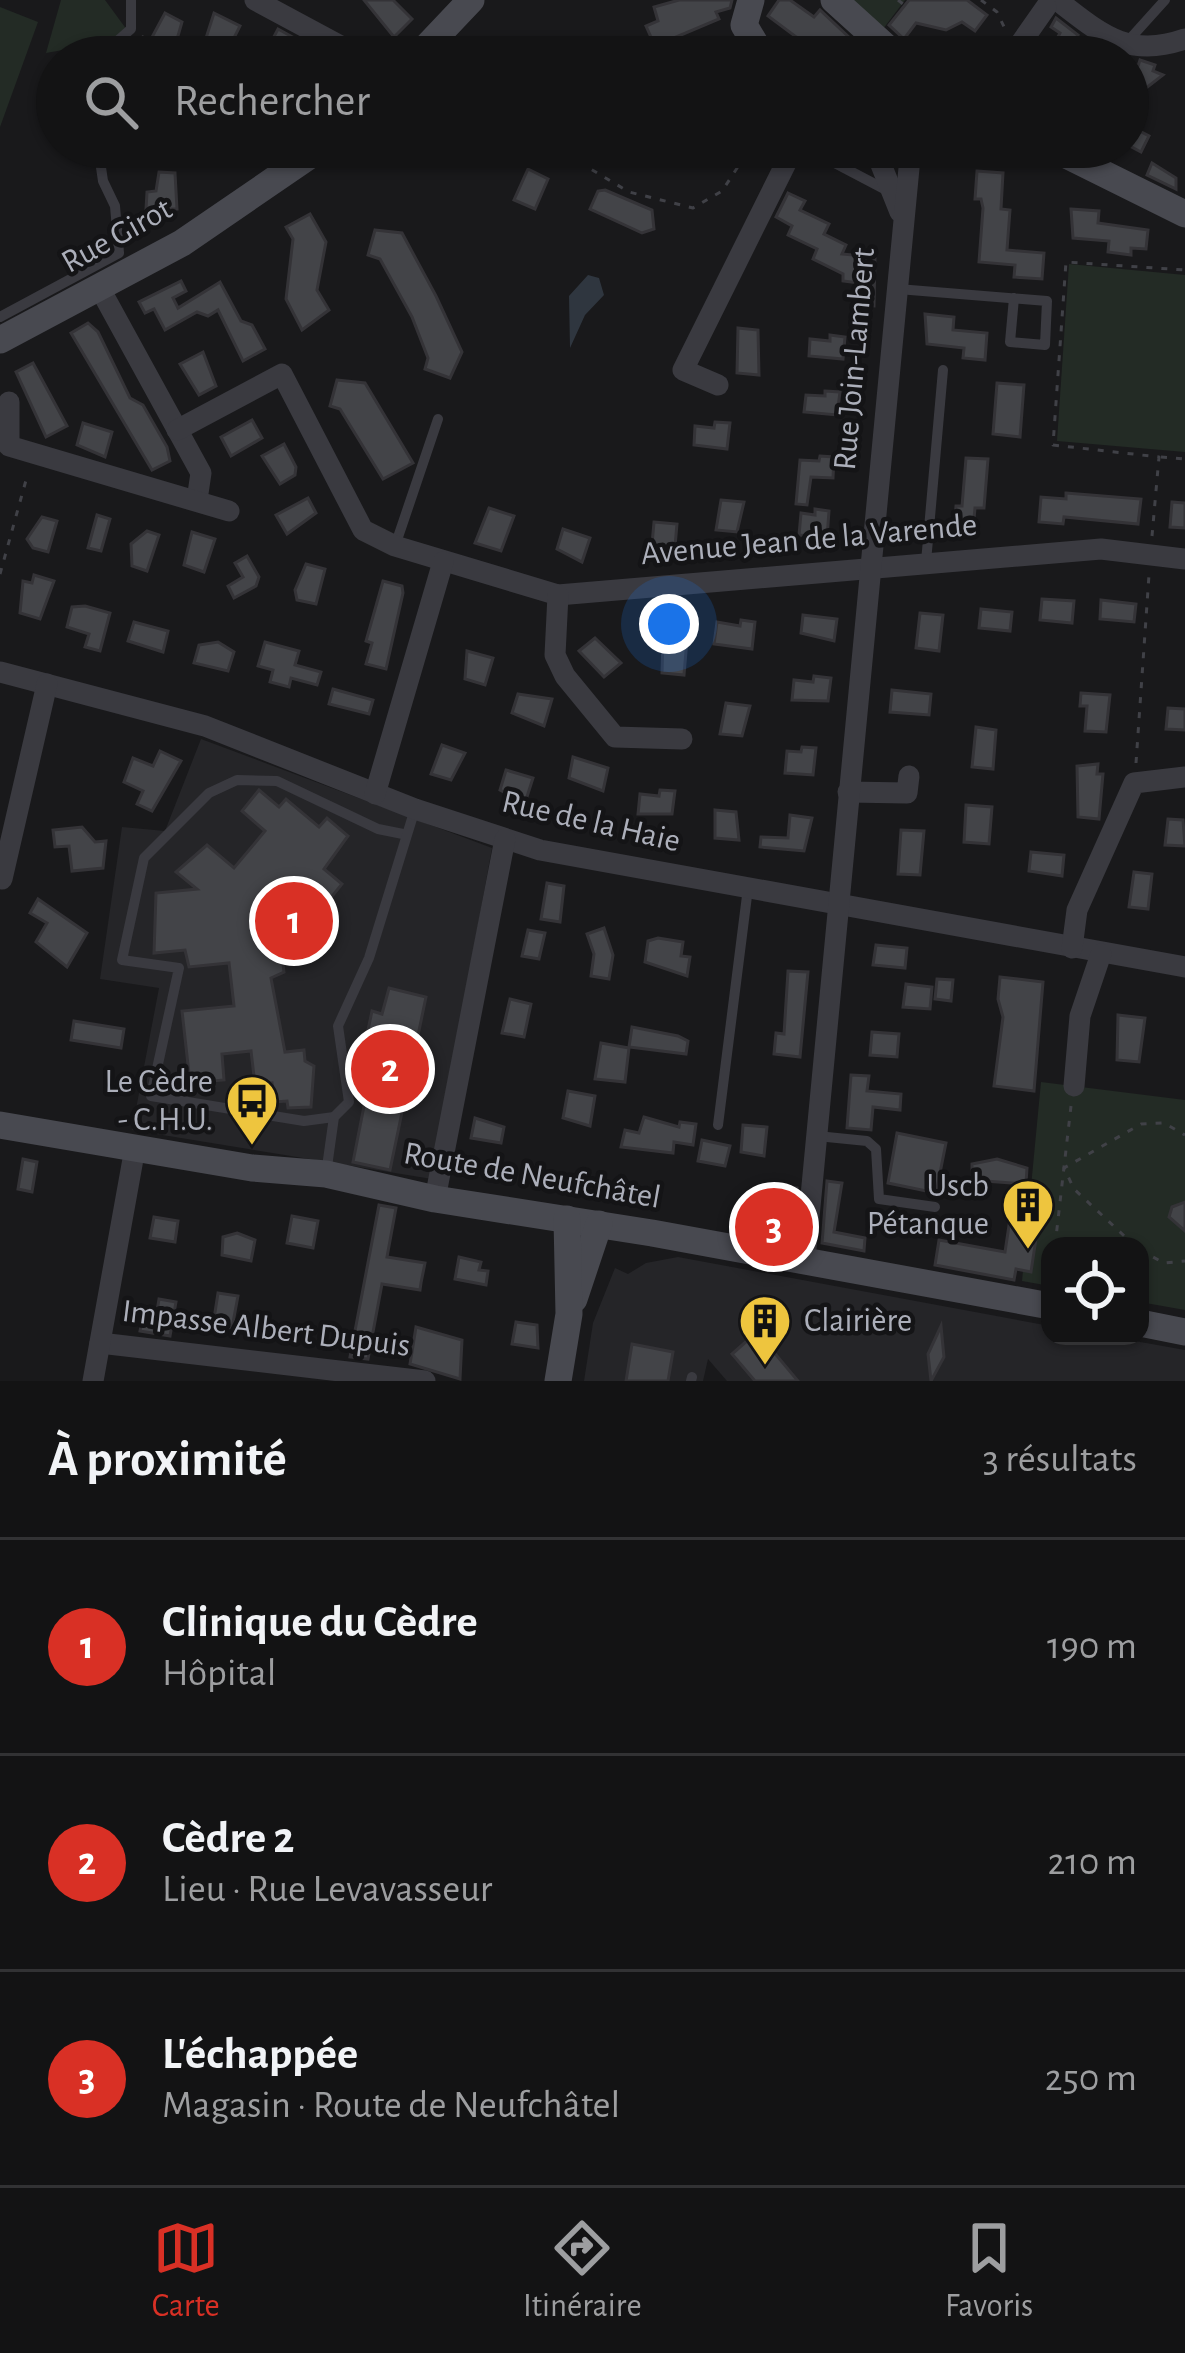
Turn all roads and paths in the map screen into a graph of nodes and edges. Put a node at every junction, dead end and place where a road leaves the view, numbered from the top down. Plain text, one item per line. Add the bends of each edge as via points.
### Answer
1 (131, 0) edge
2 (255, 0) edge
3 (471, 0) edge
4 (751, 0) edge
5 (834, 0) edge
6 (898, 0) edge
7 (907, 0) edge
8 (981, 0) edge
9 (1165, 0) edge
10 (1051, 4) edge
11 (123, 36) edge
12 (323, 36) edge
13 (437, 36) edge
14 (751, 36) edge
15 (874, 36) edge
16 (1005, 36) edge
17 (1026, 36) edge
18 (1105, 36) edge
19 (1132, 36) edge
20 (1185, 39) edge
21 (1149, 48) edge
22 (101, 168) edge
23 (294, 168) edge
24 (588, 168) edge
25 (737, 168) edge
26 (793, 168) edge
27 (837, 168) edge
28 (884, 168) edge
29 (907, 168) edge
30 (1093, 168) edge
31 (900, 203) junction
32 (1185, 214) edge
33 (1185, 270) edge
34 (99, 286) junction
35 (895, 289) junction
36 (1014, 298) junction
37 (0, 317) edge
38 (0, 340) edge
39 (943, 370) dead end
40 (718, 385) dead end
41 (9, 402) dead end
42 (438, 419) dead end
43 (177, 430) junction
44 (34, 454) junction
45 (1159, 457) junction
46 (1185, 459) edge
47 (196, 500) junction
48 (229, 511) dead end
49 (395, 546) junction
50 (1151, 554) junction
51 (1185, 559) edge
52 (443, 562) junction
53 (926, 562) junction
54 (869, 565) junction
55 (0, 574) edge
56 (558, 595) junction
57 (0, 672) edge
58 (47, 684) junction
59 (682, 740) dead end
60 (909, 776) dead end
61 (1185, 777) edge
62 (1135, 783) junction
63 (848, 792) junction
64 (375, 794) junction
65 (416, 808) junction
66 (403, 834) junction
67 (505, 838) junction
68 (2, 878) edge
69 (748, 888) junction
70 (838, 901) junction
71 (1072, 948) junction
72 (1101, 954) junction
73 (1185, 967) edge
74 (1073, 1086) joint
75 (334, 1117) junction
76 (0, 1125) edge
77 (718, 1125) dead end
78 (1185, 1135) edge
79 (817, 1136) junction
80 (135, 1148) junction
81 (1064, 1168) junction
82 (326, 1174) junction
83 (435, 1199) junction
84 (935, 1207) dead end
85 (567, 1220) junction
86 (599, 1224) junction
87 (1056, 1237) edge
88 (1126, 1237) edge
89 (1149, 1255) edge
90 (805, 1259) junction
91 (1185, 1261) edge
92 (1041, 1304) edge
93 (568, 1314) junction
94 (1149, 1325) edge
95 (1185, 1332) edge
96 (100, 1343) junction
97 (93, 1381) edge
98 (425, 1381) edge
99 (558, 1381) edge

1 - 11 lane via 131,29
2 - 12 street
3 - 13 main road
4 - 14 main road via 744,25
5 - 15 main road
6 - 7 path
8 - 16 path
9 - 19 lane
10 - 17 street
10 - 18 street
20 - 21 street
22 - 37 lane via 119,253
23 - 34 main road, Rue Girot
24 - 25 path via 629,192 693,208 708,204
26 - 40 street via 683,370
27 - 31 lane
28 - 31 street
29 - 31 street, Rue Join-Lambert
30 - 32 main road
31 - 35 street, Rue Join-Lambert
33 - 45 path via 1066,262 1053,445
34 - 38 main road, Rue Girot
34 - 43 street
35 - 36 lane
35 - 54 street, Rue Join-Lambert
36 - 36 lane via 1047,301 1045,345 1010,341
39 - 53 lane
41 - 44 street via 10,446
42 - 49 lane
43 - 47 street via 201,473
43 - 49 street via 282,374 363,530
44 - 47 street
44 - 55 path
45 - 46 path
45 - 50 path
47 - 48 street
49 - 52 street, Avenue Jean de la Varende
50 - 51 street, Avenue Jean de la Varende
50 - 53 street, Avenue Jean de la Varende via 1101,549
50 - 62 path
52 - 56 street, Avenue Jean de la Varende
52 - 64 street
53 - 54 street, Avenue Jean de la Varende
54 - 56 street, Avenue Jean de la Varende
54 - 63 street, Rue Join-Lambert
56 - 59 street via 555,655 615,736
57 - 58 street, Rue de la Haie
58 - 64 street, Rue de la Haie via 205,726
58 - 68 street
60 - 63 street via 907,793
61 - 62 street
62 - 71 street via 1077,910
63 - 70 street, Rue Join-Lambert
64 - 65 street, Rue de la Haie
65 - 66 lane
65 - 67 street, Rue de la Haie
66 - 75 lane via 369,958 338,1026 349,1102
66 - 75 lane via 277,781 237,780 209,793 144,858 122,960 179,968 151,1096 304,1121
67 - 69 street, Rue de la Haie
67 - 83 street
69 - 70 street, Rue de la Haie
69 - 77 lane
70 - 71 street, Rue de la Haie
70 - 79 street, Rue Join-Lambert
71 - 72 street, Rue de la Haie
72 - 73 street, Rue de la Haie
72 - 74 street via 1080,1016
74 - 81 path
75 - 82 lane
76 - 80 main road, Route de Neufchâtel
78 - 81 path via 1164,1123 1141,1124
79 - 84 lane via 876,1149 879,1199
79 - 90 street, Rue Join-Lambert
80 - 82 main road, Route de Neufchâtel
80 - 96 street
81 - 87 path
81 - 88 path via 1074,1189
82 - 83 main road, Route de Neufchâtel
83 - 85 main road, Route de Neufchâtel
85 - 86 main road, Route de Neufchâtel
85 - 93 main road
86 - 90 main road, Route de Neufchâtel
86 - 93 main road
89 - 91 path via 1164,1264
90 - 92 main road, Route de Neufchâtel
93 - 99 main road
94 - 95 main road
96 - 97 street
96 - 98 street, Impasse Albert Dupuis

